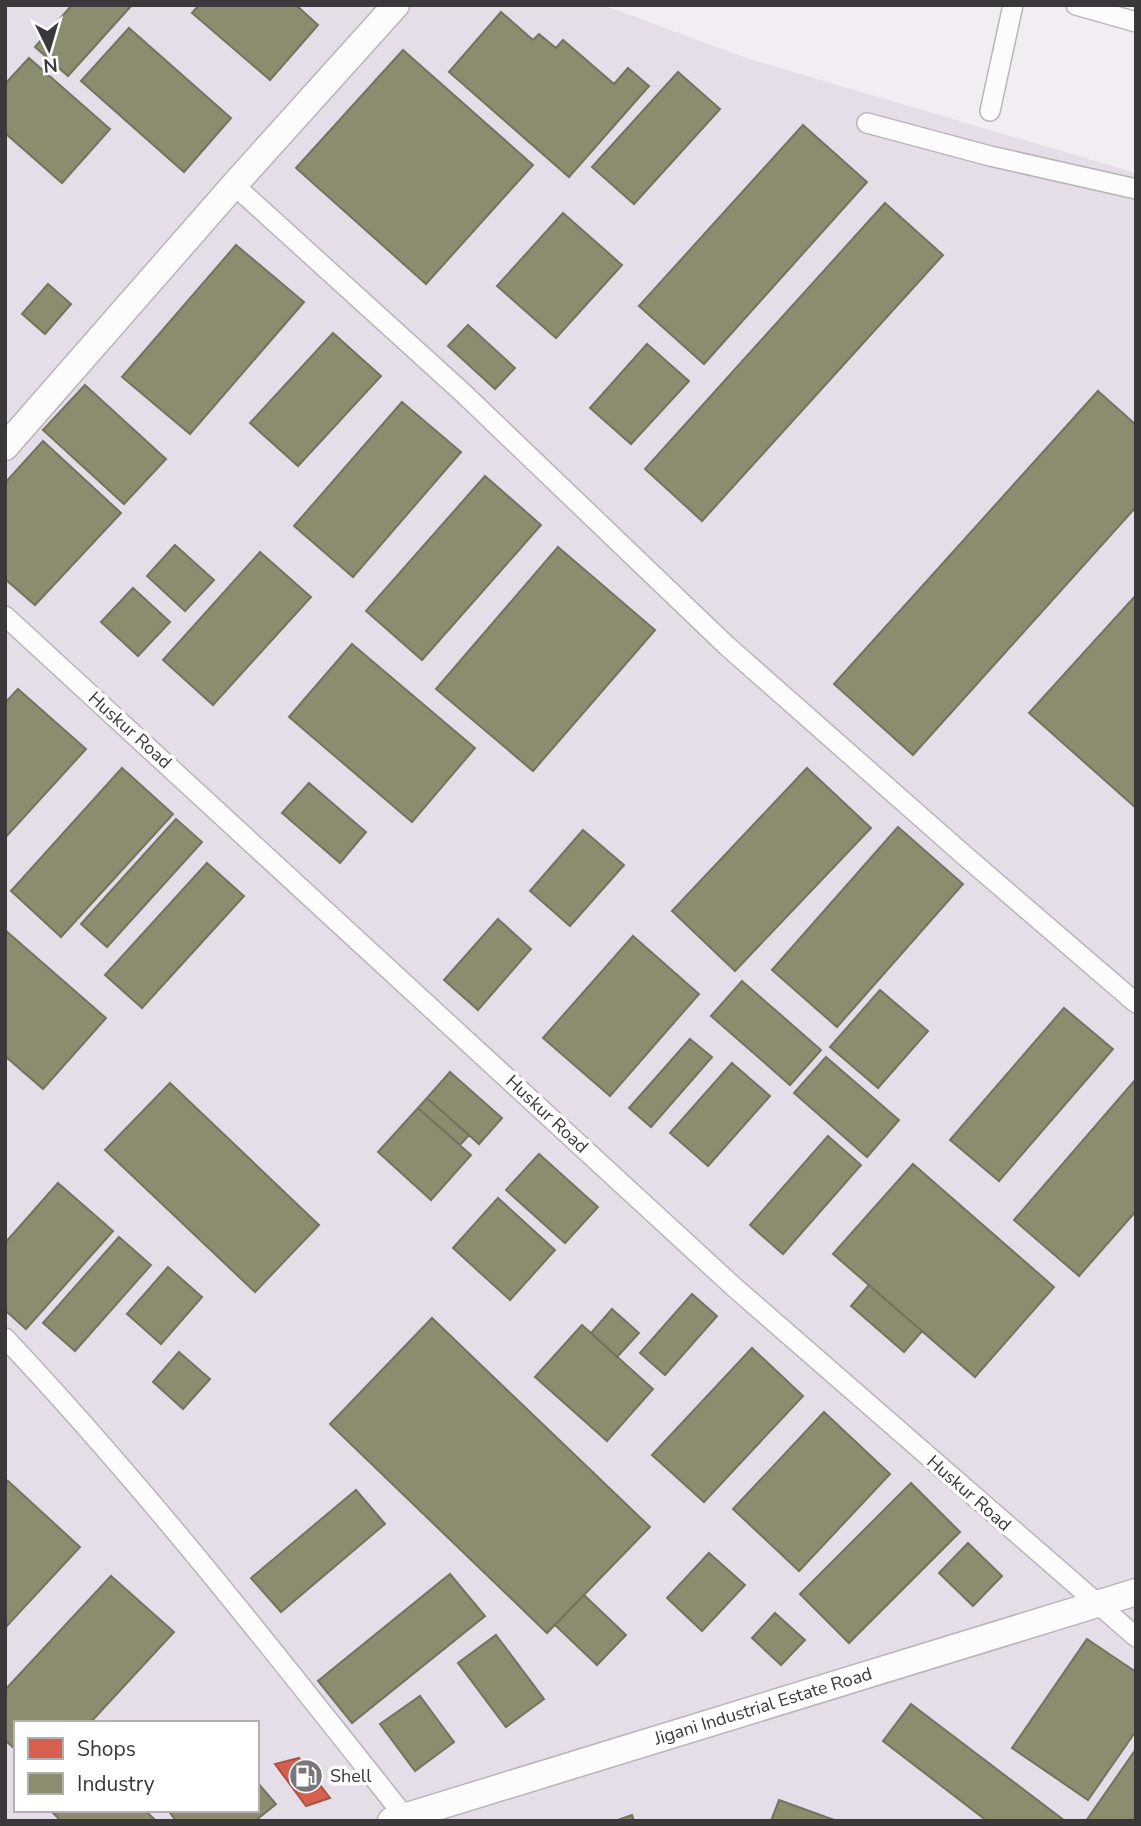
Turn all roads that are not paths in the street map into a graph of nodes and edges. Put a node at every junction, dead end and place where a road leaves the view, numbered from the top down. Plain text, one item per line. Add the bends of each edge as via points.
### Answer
1 (396, 5) edge
2 (1013, 5) edge
3 (1076, 5) edge
4 (1136, 22) edge
5 (990, 111) dead end
6 (867, 123) dead end
7 (234, 185) junction
8 (1136, 189) edge
9 (5, 447) edge
10 (5, 616) edge
11 (1136, 1003) edge
12 (5, 1338) edge
13 (1136, 1592) edge
14 (1097, 1604) junction
15 (1136, 1637) edge
16 (398, 1819) edge

1 - 7 main road
2 - 5 street
3 - 4 street
6 - 8 street
7 - 9 main road
7 - 11 street via 462,392 727,646
10 - 14 street, Huskur Road via 734,1287
12 - 16 street via 227,1593
13 - 14 main road, Jigani Industrial Estate Road
14 - 15 street, Huskur Road
14 - 16 main road, Jigani Industrial Estate Road

